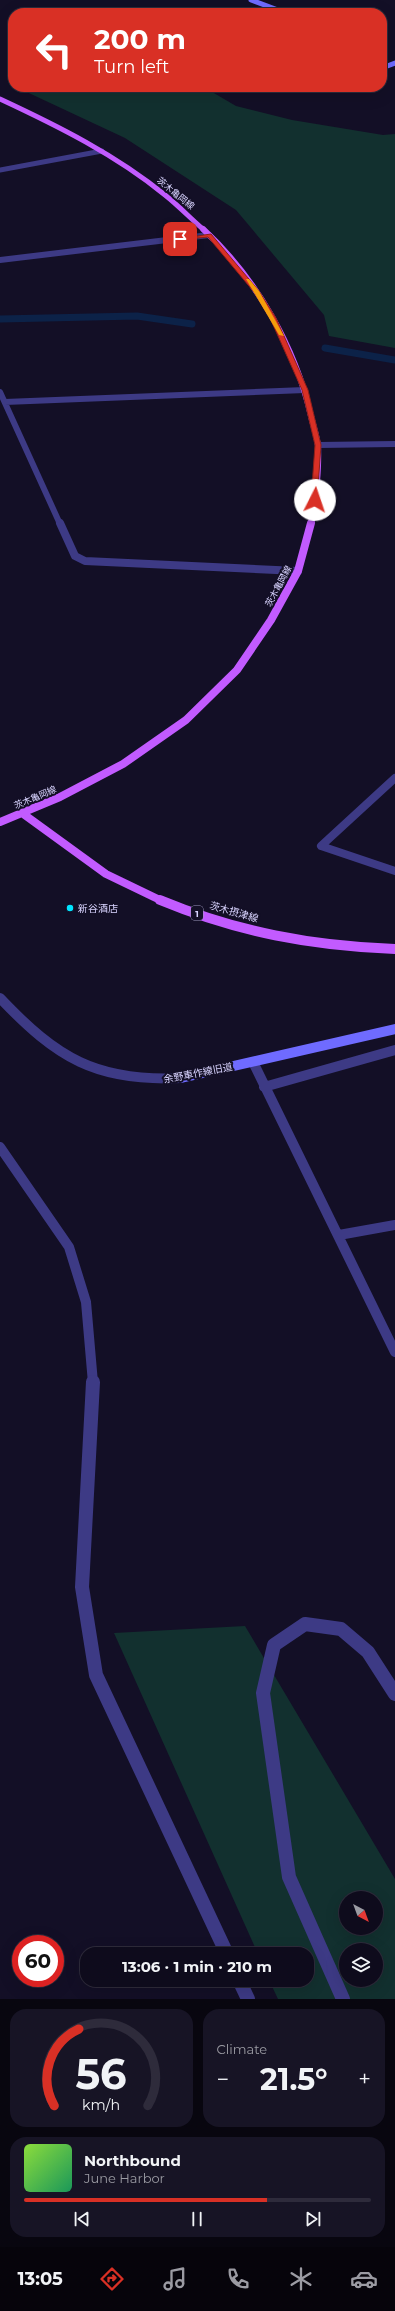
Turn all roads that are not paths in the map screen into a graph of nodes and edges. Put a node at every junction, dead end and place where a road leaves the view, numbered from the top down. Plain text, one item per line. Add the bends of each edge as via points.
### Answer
1 (251, 0) edge
2 (273, 8) edge
3 (0, 99) edge
4 (102, 151) junction
5 (0, 170) edge
6 (209, 235) junction
7 (0, 260) edge
8 (305, 390) junction
9 (0, 392) edge
10 (5, 402) junction
11 (395, 444) edge
12 (318, 445) junction
13 (298, 571) junction
14 (394, 780) edge
15 (22, 813) junction
16 (0, 822) edge
17 (395, 871) edge
18 (395, 949) edge
19 (0, 998) edge
20 (395, 1029) edge
21 (395, 1050) edge
22 (253, 1062) junction
23 (264, 1087) junction
24 (0, 1147) edge
25 (395, 1225) edge
26 (339, 1235) junction
27 (395, 1352) edge
28 (395, 1694) edge
29 (224, 1947) edge
30 (242, 1987) edge
31 (248, 1999) edge
32 (344, 1999) edge

1 - 2 street
3 - 4 main road, 茨木亀岡線 via 56,125
4 - 5 street
4 - 6 main road, 茨木亀岡線 via 165,196
6 - 7 street
6 - 8 main road, 茨木亀岡線 via 257,291 288,347
8 - 10 street
8 - 12 main road, 茨木亀岡線
9 - 10 street
10 - 13 street via 75,556 85,561
11 - 12 street
12 - 13 main road, 茨木亀岡線 via 314,513
13 - 15 main road, 茨木亀岡線 via 271,620 237,670 186,720 123,764 60,797
14 - 17 street via 321,846
15 - 16 main road, 茨木亀岡線
15 - 18 main road, 茨木摂津線 / 1 via 81,857 120,881 180,907 240,926 316,944
19 - 22 street, 余野車作線旧道 via 64,1056 93,1070 130,1079 154,1081 181,1078
20 - 22 street, 余野車作線旧道
21 - 23 street
22 - 23 street
23 - 26 street
24 - 29 street via 69,1247 86,1302 93,1381 82,1587 96,1674
25 - 26 street
26 - 27 street
28 - 32 street via 368,1652 341,1629 305,1624 274,1645 263,1693 289,1877
30 - 31 street

